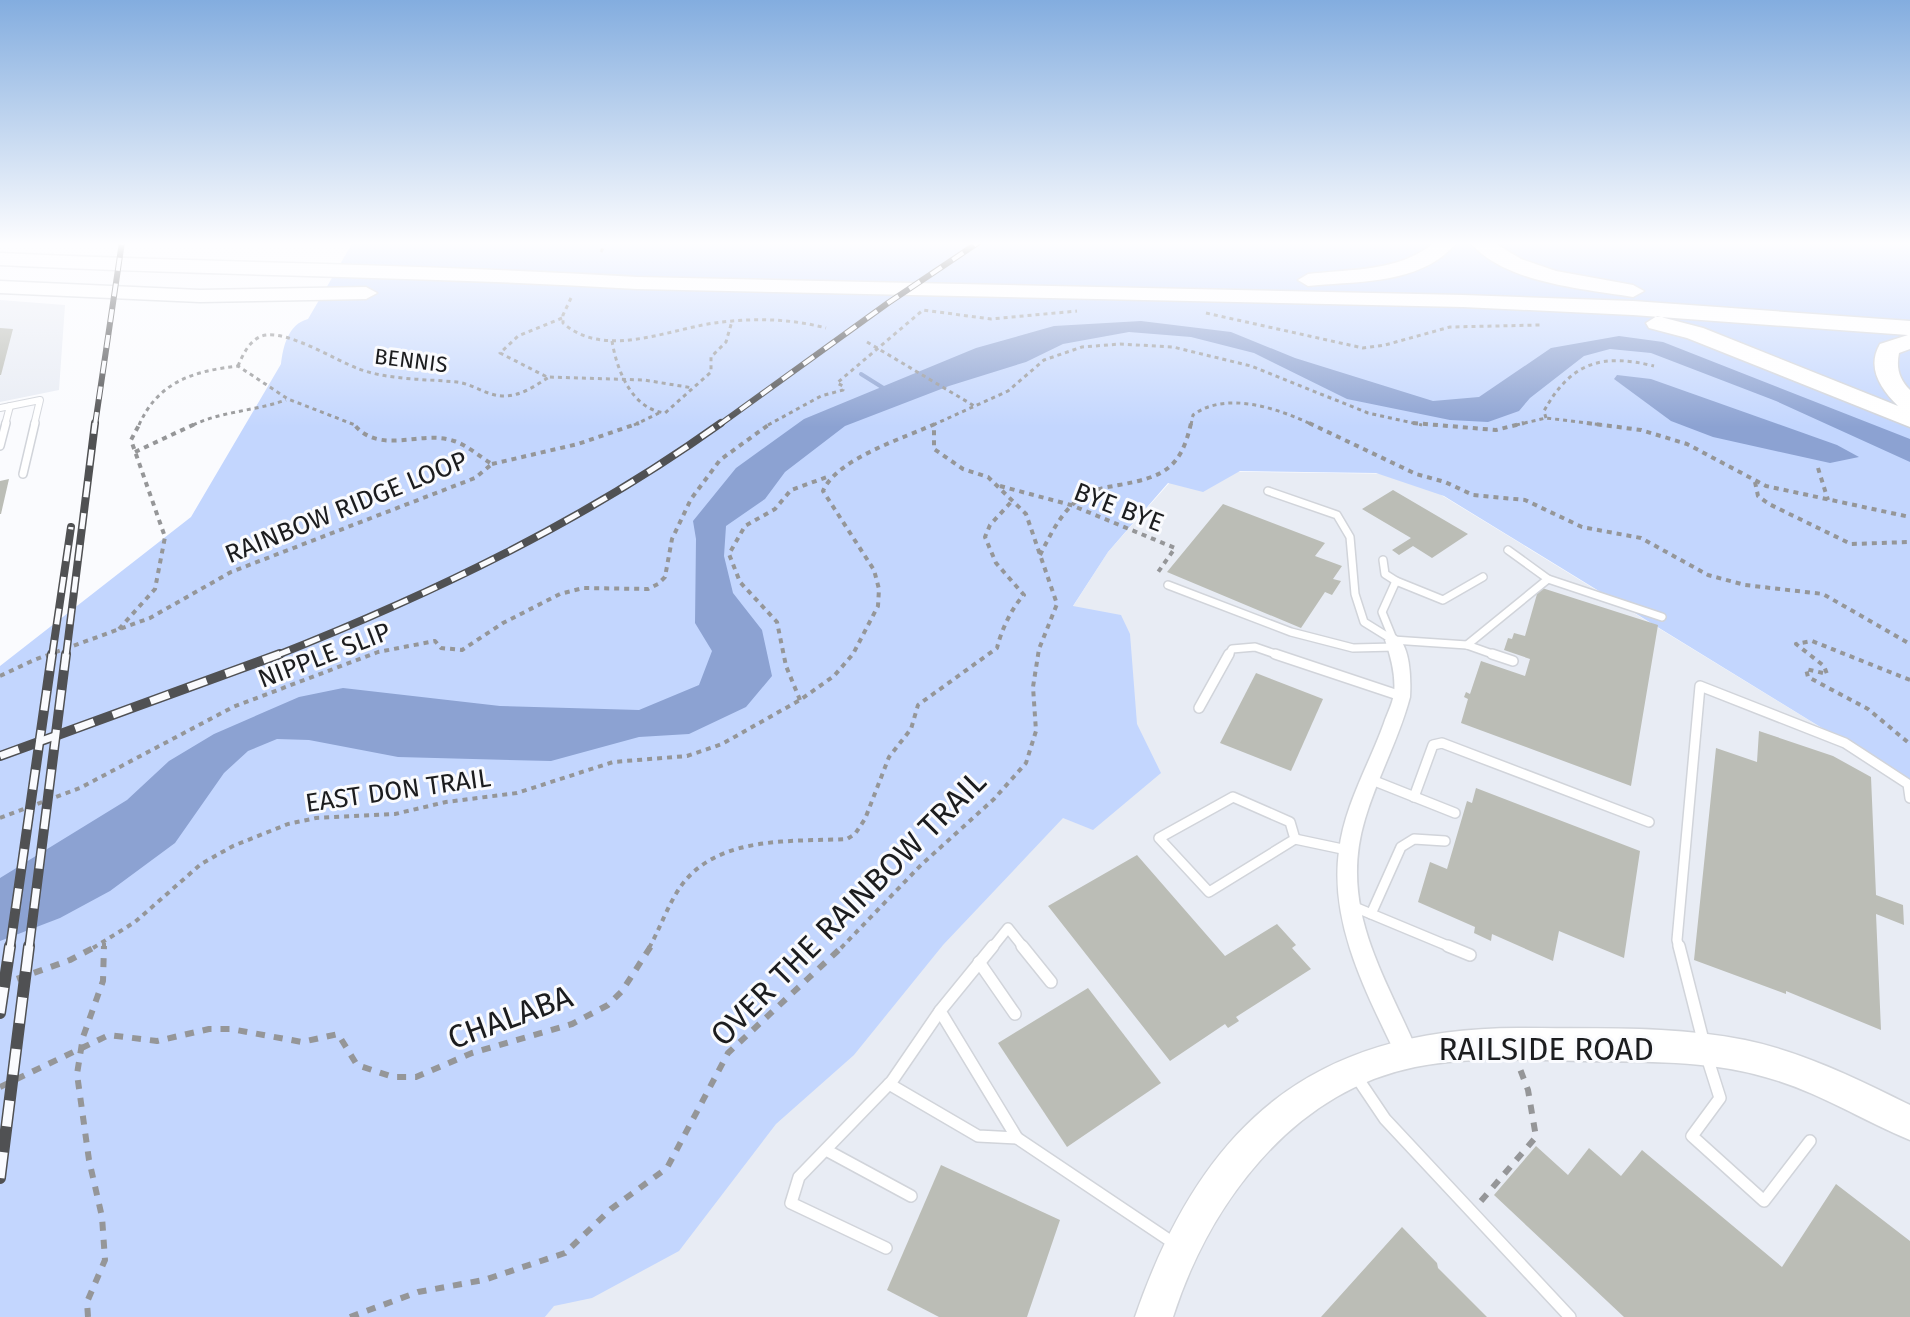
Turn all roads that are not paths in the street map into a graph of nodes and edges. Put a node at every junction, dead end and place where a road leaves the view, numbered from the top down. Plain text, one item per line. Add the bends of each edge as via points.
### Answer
1 (1310, 303) edge
2 (1774, 303) edge
3 (1910, 314) edge
4 (1540, 315) junction
5 (1910, 328) edge
6 (1910, 341) edge
7 (1910, 403) edge
8 (10, 406) junction
9 (0, 408) edge
10 (1910, 419) edge
11 (0, 446) edge
12 (23, 474) dead end
13 (1268, 491) dead end
14 (1508, 550) dead end
15 (1383, 560) dead end
16 (1483, 577) dead end
17 (1548, 579) junction
18 (1396, 581) junction
19 (1168, 585) road end
20 (1662, 617) dead end
21 (1394, 643) junction
22 (1467, 645) junction
23 (1513, 661) dead end
24 (1402, 696) junction
25 (1199, 708) dead end
26 (1372, 780) junction
27 (1414, 797) junction
28 (1910, 798) edge
29 (1455, 813) dead end
30 (1649, 822) dead end
31 (1295, 839) junction
32 (1445, 841) dead end
33 (1348, 850) junction
34 (1351, 906) junction
35 (1371, 914) junction
36 (1470, 955) dead end
37 (979, 962) junction
38 (1051, 982) dead end
39 (940, 1011) junction
40 (1015, 1014) dead end
41 (1706, 1051) junction
42 (1407, 1053) junction
43 (1353, 1072) junction
44 (889, 1084) junction
45 (1910, 1123) edge
46 (1017, 1138) junction
47 (1810, 1141) dead end
48 (826, 1150) junction
49 (911, 1196) dead end
50 (1179, 1247) junction
51 (886, 1248) dead end
52 (1154, 1317) edge
53 (1570, 1317) edge

1 - 4 highway
2 - 3 highway
4 - 5 highway
4 - 10 highway via 1631,317 1695,333
6 - 7 highway via 1888,349 1883,367 1890,387
8 - 9 lane
8 - 11 lane
8 - 12 lane via 40,400
13 - 21 lane via 1337,515 1350,537 1355,594 1364,622
14 - 17 lane
15 - 18 lane via 1385,574
16 - 18 lane via 1443,600
17 - 20 lane
17 - 22 lane
18 - 21 lane via 1382,612
19 - 21 lane via 1291,632 1353,648
21 - 22 lane
21 - 24 street
22 - 23 lane
24 - 25 lane via 1255,647 1232,649
24 - 26 street
26 - 27 lane
26 - 33 street
27 - 29 lane
27 - 30 lane via 1433,745 1442,743
28 - 41 lane via 1908,784 1845,743 1700,686 1677,940
31 - 31 lane via 1209,892 1159,838 1233,797 1290,822
31 - 33 lane
32 - 35 lane via 1414,839 1401,847
33 - 34 street
34 - 35 lane
34 - 42 street via 1371,978
35 - 36 lane
37 - 38 lane via 1008,928
37 - 39 lane
37 - 40 lane
39 - 44 lane
39 - 46 lane
41 - 42 street, RAILSIDE ROAD via 1510,1043
41 - 45 street, RAILSIDE ROAD via 1763,1060 1825,1081
41 - 47 lane via 1720,1098 1692,1136 1764,1201
42 - 43 street, RAILSIDE ROAD
43 - 50 street, RAILSIDE ROAD via 1299,1102 1256,1138 1215,1188
43 - 53 lane via 1385,1119
44 - 46 lane via 978,1136
44 - 48 lane
46 - 50 lane
48 - 49 lane
48 - 51 lane via 799,1177 791,1203
50 - 52 street, RAILSIDE ROAD

